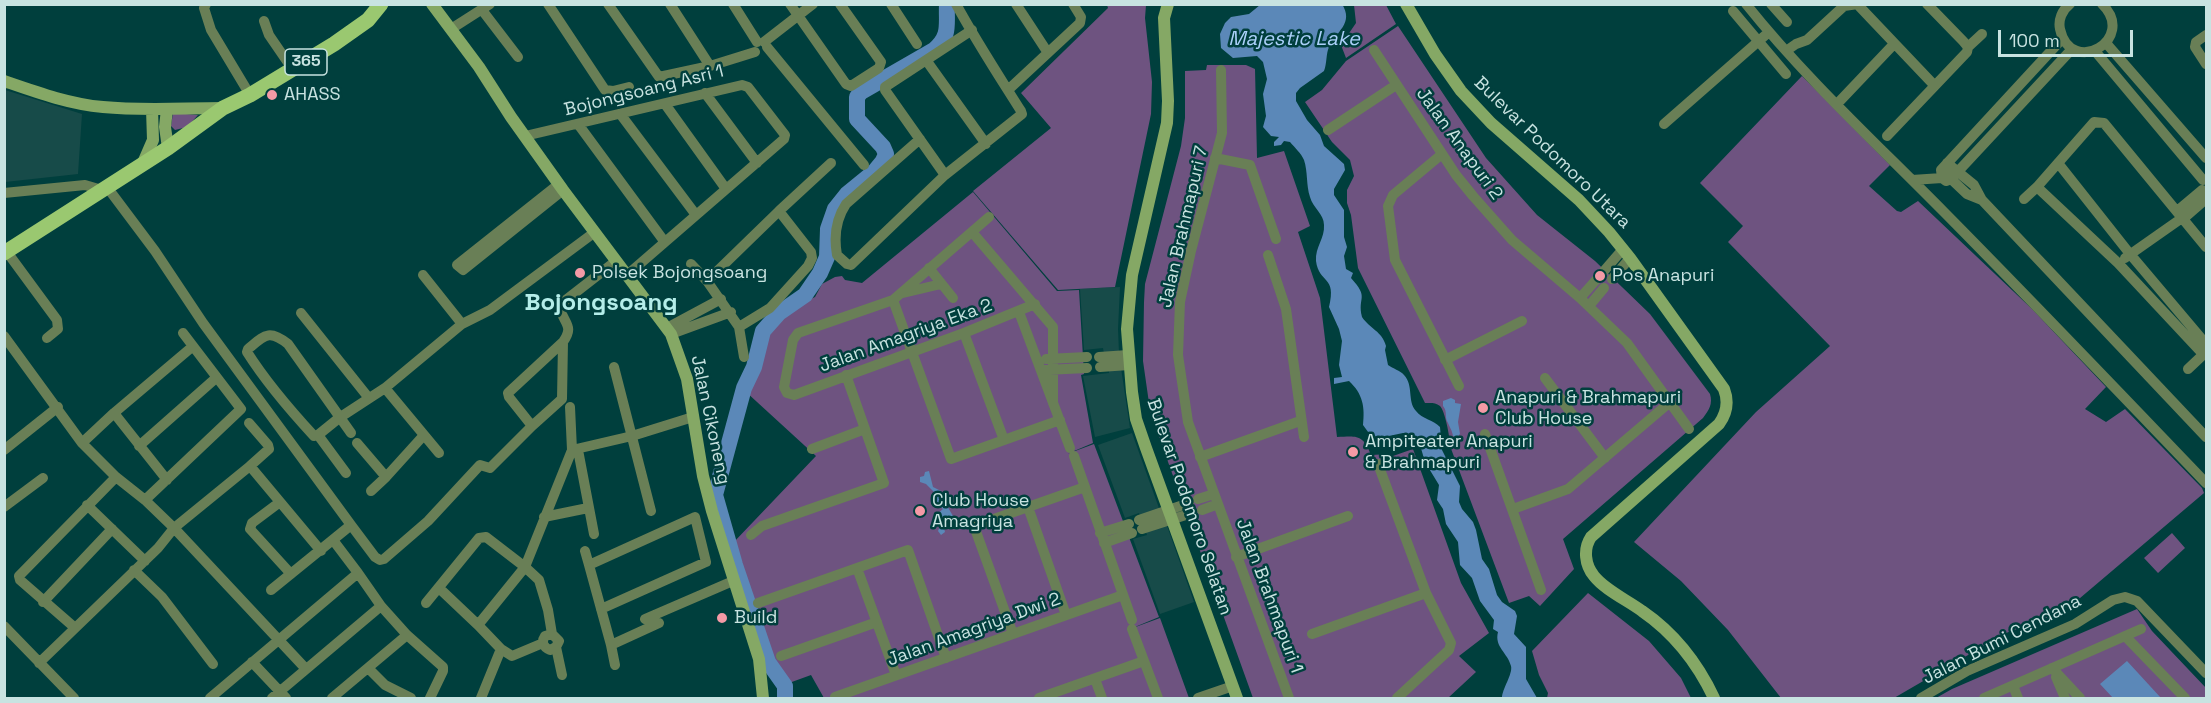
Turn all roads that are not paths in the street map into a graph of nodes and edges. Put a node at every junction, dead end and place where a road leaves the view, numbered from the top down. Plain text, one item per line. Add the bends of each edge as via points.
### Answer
1 (206, 4) edge
2 (381, 4) edge
3 (432, 4) edge
4 (548, 4) edge
5 (608, 4) edge
6 (670, 4) edge
7 (733, 4) edge
8 (790, 4) edge
9 (813, 4) edge
10 (840, 4) edge
11 (891, 4) edge
12 (956, 4) edge
13 (1016, 4) edge
14 (1073, 4) edge
15 (1168, 4) edge
16 (1406, 4) edge
17 (1746, 4) edge
18 (1771, 4) edge
19 (1927, 4) edge
20 (1858, 5) edge
21 (2104, 5) edge
22 (2065, 6) edge
23 (486, 7) edge
24 (1733, 11) dead end
25 (798, 16) junction
26 (264, 21) dead end
27 (1787, 22) dead end
28 (451, 29) junction
29 (972, 30) junction
30 (1769, 32) junction
31 (1982, 34) dead end
32 (2206, 35) edge
33 (2062, 39) junction
34 (1759, 42) junction
35 (2106, 43) junction
36 (917, 44) dead end
37 (1894, 44) junction
38 (761, 45) junction
39 (1968, 48) junction
40 (2072, 49) junction
41 (1374, 50) dead end
42 (1786, 51) junction
43 (2095, 51) junction
44 (1048, 53) junction
45 (518, 57) dead end
46 (926, 60) junction
47 (2125, 64) junction
48 (2206, 64) edge
49 (710, 66) junction
50 (293, 70) junction
51 (1221, 70) dead end
52 (2114, 73) junction
53 (1786, 74) dead end
54 (4, 81) edge
55 (1396, 85) junction
56 (1934, 85) junction
57 (629, 87) dead end
58 (1008, 90) junction
59 (705, 93) junction
60 (250, 95) junction
61 (665, 104) junction
62 (1837, 104) junction
63 (223, 108) junction
64 (166, 109) junction
65 (152, 110) junction
66 (621, 115) junction
67 (578, 124) junction
68 (1664, 124) dead end
69 (1328, 130) dead end
70 (525, 136) junction
71 (1887, 136) dead end
72 (921, 139) junction
73 (986, 144) junction
74 (168, 148) junction
75 (1442, 154) junction
76 (1215, 158) junction
77 (2206, 158) edge
78 (757, 163) junction
79 (831, 163) dead end
80 (2058, 163) junction
81 (143, 164) junction
82 (864, 165) dead end
83 (1948, 172) junction
84 (945, 175) junction
85 (1912, 180) junction
86 (561, 187) junction
87 (2037, 187) junction
88 (105, 188) junction
89 (2205, 188) edge
90 (726, 189) junction
91 (4, 193) edge
92 (2024, 199) dead end
93 (779, 211) junction
94 (696, 215) junction
95 (2181, 216) junction
96 (988, 217) dead end
97 (595, 232) junction
98 (972, 232) junction
99 (1276, 239) dead end
100 (664, 242) junction
101 (2206, 247) edge
102 (6, 253) edge
103 (1627, 253) junction
104 (2130, 254) junction
105 (1269, 255) dead end
106 (616, 261) junction
107 (2118, 263) junction
108 (691, 264) dead end
109 (929, 268) junction
110 (1604, 271) dead end
111 (423, 275) dead end
112 (627, 275) junction
113 (1612, 279) dead end
114 (707, 281) junction
115 (941, 284) junction
116 (896, 296) junction
117 (953, 298) dead end
118 (1580, 298) junction
119 (721, 299) junction
120 (1035, 304) junction
121 (1589, 306) junction
122 (731, 312) junction
123 (1019, 312) junction
124 (301, 313) dead end
125 (1522, 321) dead end
126 (462, 324) junction
127 (740, 327) junction
128 (669, 331) junction
129 (183, 333) dead end
130 (964, 333) junction
131 (4, 336) edge
132 (47, 338) dead end
133 (563, 342) junction
134 (192, 347) junction
135 (2205, 350) edge
136 (912, 351) junction
137 (744, 357) dead end
138 (1129, 360) junction
139 (1445, 360) junction
140 (1087, 362) dead end
141 (1099, 362) dead end
142 (1046, 365) junction
143 (614, 367) dead end
144 (2188, 369) dead end
145 (846, 375) junction
146 (216, 378) junction
147 (1545, 378) dead end
148 (1459, 386) dead end
149 (385, 388) junction
150 (368, 398) junction
151 (1669, 403) junction
152 (58, 407) junction
153 (570, 407) dead end
154 (114, 413) junction
155 (693, 417) junction
156 (339, 418) junction
157 (1060, 420) junction
158 (1300, 421) junction
159 (249, 423) dead end
160 (532, 426) junction
161 (865, 429) junction
162 (1689, 429) dead end
163 (351, 433) dead end
164 (1485, 434) dead end
165 (318, 435) junction
166 (424, 435) junction
167 (632, 436) junction
168 (1304, 437) dead end
169 (2206, 437) edge
170 (1004, 440) junction
171 (82, 443) junction
172 (357, 443) dead end
173 (139, 446) junction
174 (812, 449) dead end
175 (4, 450) edge
176 (575, 450) junction
177 (439, 453) dead end
178 (1200, 457) junction
179 (1605, 458) junction
180 (1378, 464) dead end
181 (250, 466) junction
182 (346, 473) dead end
183 (116, 477) junction
184 (386, 477) junction
185 (44, 478) dead end
186 (167, 480) junction
187 (2206, 483) edge
188 (1085, 487) junction
189 (371, 491) dead end
190 (1216, 499) junction
191 (145, 500) junction
192 (280, 502) junction
193 (87, 505) junction
194 (4, 507) edge
195 (1028, 507) junction
196 (588, 508) junction
197 (1514, 509) junction
198 (651, 511) dead end
199 (712, 511) junction
200 (1171, 515) junction
201 (1348, 516) dead end
202 (544, 517) junction
203 (695, 517) junction
204 (351, 525) junction
205 (174, 528) junction
206 (112, 529) junction
207 (594, 534) dead end
208 (751, 535) dead end
209 (1102, 538) junction
210 (333, 540) junction
211 (321, 551) junction
212 (585, 551) dead end
213 (1236, 557) junction
214 (145, 561) junction
215 (589, 565) junction
216 (525, 567) junction
217 (856, 567) junction
218 (134, 570) junction
219 (358, 573) junction
220 (291, 574) junction
221 (733, 581) junction
222 (439, 588) junction
223 (271, 590) dead end
224 (1542, 590) dead end
225 (1426, 593) junction
226 (1123, 595) junction
227 (43, 602) junction
228 (426, 603) dead end
229 (758, 603) dead end
230 (381, 606) junction
231 (601, 609) junction
232 (1066, 615) junction
233 (645, 619) dead end
234 (877, 622) junction
235 (659, 623) dead end
236 (478, 625) junction
237 (4, 626) edge
238 (74, 627) junction
239 (2141, 629) dead end
240 (552, 634) junction
241 (1013, 634) junction
242 (1312, 634) dead end
243 (407, 635) junction
244 (2126, 636) junction
245 (279, 639) junction
246 (543, 643) junction
247 (610, 645) junction
248 (556, 647) junction
249 (501, 649) junction
250 (781, 656) dead end
251 (946, 658) junction
252 (1144, 661) junction
253 (252, 662) junction
254 (39, 663) junction
255 (213, 664) dead end
256 (615, 665) dead end
257 (368, 668) junction
258 (306, 669) junction
259 (2052, 669) junction
260 (2206, 673) edge
261 (562, 675) dead end
262 (896, 675) junction
263 (1095, 679) junction
264 (2013, 686) junction
265 (1234, 695) edge
266 (279, 696) edge
267 (339, 696) edge
268 (835, 697) edge
269 (1044, 698) edge
270 (74, 699) edge
271 (210, 699) edge
272 (411, 699) edge
273 (430, 699) edge
274 (481, 699) edge
275 (763, 699) edge
276 (1102, 699) edge
277 (1158, 699) edge
278 (1198, 699) edge
279 (1289, 699) edge
280 (1397, 699) edge
281 (1714, 699) edge
282 (1921, 699) edge
283 (1984, 699) edge
284 (2018, 699) edge
285 (2065, 699) edge
286 (2080, 699) edge
287 (2185, 699) edge

1 - 60 street via 211,30
2 - 50 main road, 365 via 368,20
3 - 28 street, Jalan Cikoneng
4 - 57 street via 605,90
5 - 49 street via 659,77
6 - 49 street
7 - 38 street
8 - 25 street
9 - 25 street
10 - 25 street via 881,62 879,68 851,86
11 - 36 street
12 - 29 street
13 - 44 street
14 - 44 street via 1082,20
15 - 138 street, Bulevar Podomoro Selatan via 1164,18 1167,123 1132,275 1127,329
16 - 103 street, Bulevar Podomoro Utara via 1434,54 1461,91 1491,123 1579,200
17 - 30 street
18 - 27 street
19 - 39 street
20 - 37 street
20 - 42 street via 1844,6 1807,40
21 - 35 street via 2113,24
22 - 33 street via 2059,23
23 - 28 street
23 - 45 street
24 - 34 street
25 - 38 street
26 - 50 street
28 - 70 street, Jalan Cikoneng
29 - 46 street
29 - 58 street
30 - 34 street
30 - 42 street
31 - 39 street
32 - 48 street via 2195,47
33 - 40 street
33 - 83 street
34 - 53 street
34 - 68 street
35 - 43 street
35 - 47 street
37 - 56 street
37 - 62 street
38 - 49 street
38 - 82 street
39 - 56 street
40 - 43 street
40 - 83 street
41 - 55 street, Jalan Anapuri 2
42 - 62 street
43 - 52 street
44 - 58 street
46 - 72 street via 885,87
46 - 73 street
47 - 52 street
47 - 77 street
50 - 60 main road, 365
51 - 76 street, Jalan Brahmapuri 7 via 1222,133
52 - 89 street
54 - 65 street via 68,101
55 - 69 street
55 - 75 street, Jalan Anapuri 2
56 - 71 street
58 - 73 street via 1022,114
59 - 61 street, Bojongsoang Asri 1
59 - 78 street
59 - 78 street, Bojongsoang Asri 1 via 746,85 785,135
60 - 63 main road, 365
61 - 66 street, Bojongsoang Asri 1
61 - 90 street
62 - 85 street
63 - 64 street
63 - 74 main road, 365
64 - 65 street
64 - 74 street
65 - 81 street via 153,140
66 - 67 street, Bojongsoang Asri 1
66 - 94 street
67 - 70 street, Bojongsoang Asri 1
67 - 100 street
70 - 86 street, Jalan Cikoneng
72 - 84 street
72 - 84 street via 846,204 837,225 837,255 851,265
73 - 84 street
74 - 81 main road, 365
75 - 118 street, Jalan Anapuri 2 via 1512,240
75 - 139 street via 1393,195 1388,206 1395,260
76 - 99 street via 1250,165
76 - 178 street, Jalan Brahmapuri 7 via 1180,313 1178,356 1188,422
78 - 90 street, Bojongsoang Asri 1
79 - 93 street
80 - 87 street
80 - 95 street via 2094,122 2104,123
80 - 104 street
81 - 88 main road, 365
83 - 85 street
83 - 169 street via 1974,185 1982,200
85 - 187 street
86 - 86 street via 463,270 458,265
86 - 97 street, Jalan Cikoneng
87 - 92 street
87 - 107 street
88 - 91 street via 85,185
88 - 102 main road, 365
88 - 204 street
89 - 95 street
90 - 94 street, Bojongsoang Asri 1
93 - 114 street
93 - 127 street via 812,258 771,308
94 - 100 street, Bojongsoang Asri 1
95 - 101 street
95 - 104 street
96 - 98 street
97 - 106 street, Jalan Cikoneng
97 - 126 street via 490,310
98 - 109 street
98 - 120 street
100 - 112 street, Bojongsoang Asri 1
102 - 132 street via 57,320 58,329
103 - 110 street
103 - 113 street
103 - 281 street, Bulevar Podomoro Utara via 1728,399 1719,424 1591,537 1586,560 1602,584 1669,633 1706,680
104 - 107 street
104 - 135 street
105 - 158 street via 1286,309
106 - 112 street, Jalan Cikoneng
106 - 133 street via 562,303 560,309 569,331
107 - 135 street
108 - 114 street
109 - 115 street
109 - 116 street
111 - 126 street
112 - 128 street, Jalan Cikoneng
114 - 119 street
115 - 116 street
115 - 117 street
116 - 136 street
116 - 145 street, Jalan Amagriya Eka 2 via 798,333 793,340 784,387 787,393 794,395
118 - 121 street, Jalan Anapuri 2
118 - 121 street via 1600,284
119 - 122 street
119 - 128 street
120 - 123 street, Jalan Amagriya Eka 2
120 - 142 street via 1053,327
121 - 151 street, Jalan Anapuri 2 via 1627,344
122 - 127 street
122 - 128 street
123 - 130 street, Jalan Amagriya Eka 2
123 - 142 street
124 - 150 street
125 - 139 street
126 - 149 street
127 - 137 street
128 - 155 street, Jalan Cikoneng via 687,379
129 - 134 street
130 - 136 street, Jalan Amagriya Eka 2
130 - 170 street
131 - 152 street
133 - 160 street via 562,399
133 - 160 street via 508,393
134 - 146 street
134 - 154 street
135 - 144 street
136 - 145 street, Jalan Amagriya Eka 2
136 - 170 street via 951,459
138 - 141 street
138 - 200 street, Bulevar Podomoro Selatan via 1136,419
139 - 148 street
140 - 142 street
142 - 157 street
143 - 167 street
145 - 161 street
146 - 173 street
146 - 186 street via 241,409
147 - 179 street
149 - 150 street
149 - 166 street
150 - 156 street
151 - 162 street, Jalan Anapuri 2
151 - 179 street
152 - 171 street
152 - 175 street
153 - 176 street
154 - 171 street
154 - 173 street
155 - 167 street
155 - 199 street, Jalan Cikoneng
156 - 163 street
156 - 165 street
156 - 165 street via 288,344 271,334 258,340 247,352 314,436
157 - 170 street
157 - 188 street
158 - 168 street
158 - 178 street
159 - 181 street via 269,449
160 - 204 street via 490,468 480,465 428,521 384,559 375,557
161 - 174 street
161 - 208 street via 884,483 762,526
164 - 197 street
165 - 182 street
166 - 177 street
166 - 184 street
167 - 176 street
167 - 198 street
171 - 183 street
172 - 184 street
173 - 186 street
176 - 196 street
176 - 202 street
178 - 190 street, Jalan Brahmapuri 7
179 - 197 street via 1568,489
180 - 225 street
181 - 192 street
181 - 205 street
183 - 191 street
183 - 193 street
184 - 189 street
185 - 194 street
186 - 191 street
188 - 195 street
188 - 209 street
190 - 200 street
190 - 213 street, Jalan Brahmapuri 1
191 - 205 street
192 - 211 street
192 - 220 street via 250,528
193 - 206 street
193 - 227 street via 19,576
195 - 232 street
195 - 241 street via 974,526
196 - 202 street
196 - 207 street
197 - 224 street
199 - 203 street
199 - 221 street, Jalan Cikoneng
200 - 209 street
200 - 265 street, Bulevar Podomoro Selatan
201 - 213 street
202 - 216 street
203 - 215 street
203 - 231 street via 706,562
204 - 210 street
205 - 214 street
205 - 245 street
206 - 214 street
206 - 227 street
209 - 226 street
210 - 211 street
210 - 219 street
211 - 220 street
212 - 215 street
213 - 279 street, Jalan Brahmapuri 1
214 - 218 street
215 - 231 street
216 - 222 street via 483,536
216 - 236 street
216 - 240 street via 539,580 544,592
217 - 229 street
217 - 234 street
217 - 251 street via 908,550
218 - 238 street
218 - 255 street via 162,597
219 - 230 street
219 - 245 street
220 - 223 street
221 - 233 street
221 - 275 street, Jalan Cikoneng via 759,659
222 - 228 street
222 - 236 street
225 - 242 street
225 - 280 street via 1451,643 1449,650
226 - 232 street, Jalan Amagriya Dwi 2
226 - 252 street
227 - 238 street
230 - 243 street
230 - 258 street
231 - 247 street
232 - 241 street, Jalan Amagriya Dwi 2
234 - 250 street
234 - 262 street
235 - 247 street
236 - 249 street
237 - 254 street
238 - 254 street
239 - 244 street
240 - 246 street via 545,636
240 - 248 street via 557,638
241 - 251 street, Jalan Amagriya Dwi 2
243 - 257 street
243 - 273 street via 443,667
244 - 259 street
244 - 287 street
245 - 253 street
245 - 258 street
246 - 248 street via 550,650
246 - 249 street via 517,656
247 - 256 street
248 - 261 street
249 - 274 street
251 - 262 street, Jalan Amagriya Dwi 2
252 - 263 street
252 - 277 street
253 - 266 street
253 - 271 street
254 - 270 street
257 - 267 street
257 - 272 street via 385,685
258 - 266 street
259 - 264 street
259 - 285 street
259 - 286 street
260 - 282 street, Jalan Bumi Cendana via 2137,601 2125,597 2113,600 2075,624 1967,671
262 - 268 street, Jalan Amagriya Dwi 2
263 - 269 street
263 - 276 street
264 - 283 street
264 - 284 street
265 - 278 street

